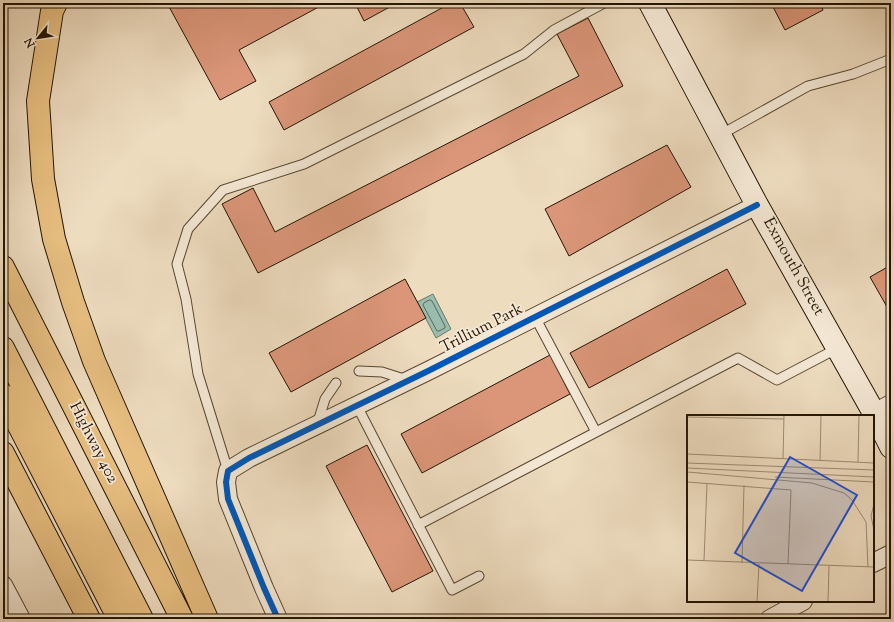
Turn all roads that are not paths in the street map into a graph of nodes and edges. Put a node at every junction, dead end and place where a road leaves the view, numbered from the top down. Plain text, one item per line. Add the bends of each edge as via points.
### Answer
1 (56, 3) edge
2 (604, 3) edge
3 (650, 3) edge
4 (891, 59) edge
5 (720, 135) junction
6 (757, 205) junction
7 (3, 267) edge
8 (535, 317) junction
9 (3, 348) edge
10 (838, 348) junction
11 (359, 371) dead end
12 (408, 381) junction
13 (336, 383) dead end
14 (3, 395) edge
15 (357, 406) junction
16 (882, 408) edge
17 (317, 425) junction
18 (596, 432) junction
19 (891, 447) edge
20 (3, 453) edge
21 (227, 477) junction
22 (418, 525) junction
23 (891, 554) edge
24 (874, 562) edge
25 (479, 576) dead end
26 (3, 585) edge
27 (801, 602) edge
28 (20, 619) edge
29 (89, 619) edge
30 (119, 619) edge
31 (142, 619) edge
32 (182, 619) edge
33 (207, 619) edge
34 (278, 619) edge
35 (770, 619) edge

1 - 33 highway via 52,11 38,101 43,179 54,239 94,361
2 - 21 lane via 554,30 524,54 304,164 223,190 188,229 178,264 198,374
3 - 5 main road, Exmouth Street
4 - 5 lane via 853,74 808,86
5 - 6 main road, Exmouth Street
6 - 8 street, Trillium Park
6 - 10 main road, Exmouth Street
7 - 32 highway, Highway 402
8 - 12 street, Trillium Park
8 - 18 lane
9 - 31 highway
10 - 16 main road, Exmouth Street
10 - 18 lane via 777,380 738,358
11 - 12 lane via 382,372
12 - 15 street, Trillium Park
13 - 17 lane via 325,399
14 - 30 highway
15 - 17 street, Trillium Park
15 - 22 lane
16 - 19 main road, Exmouth Street
17 - 21 street, Trillium Park via 249,458
18 - 22 lane
20 - 29 highway
21 - 34 street via 228,499
22 - 25 lane via 452,590
23 - 24 street
26 - 28 street
27 - 35 street

